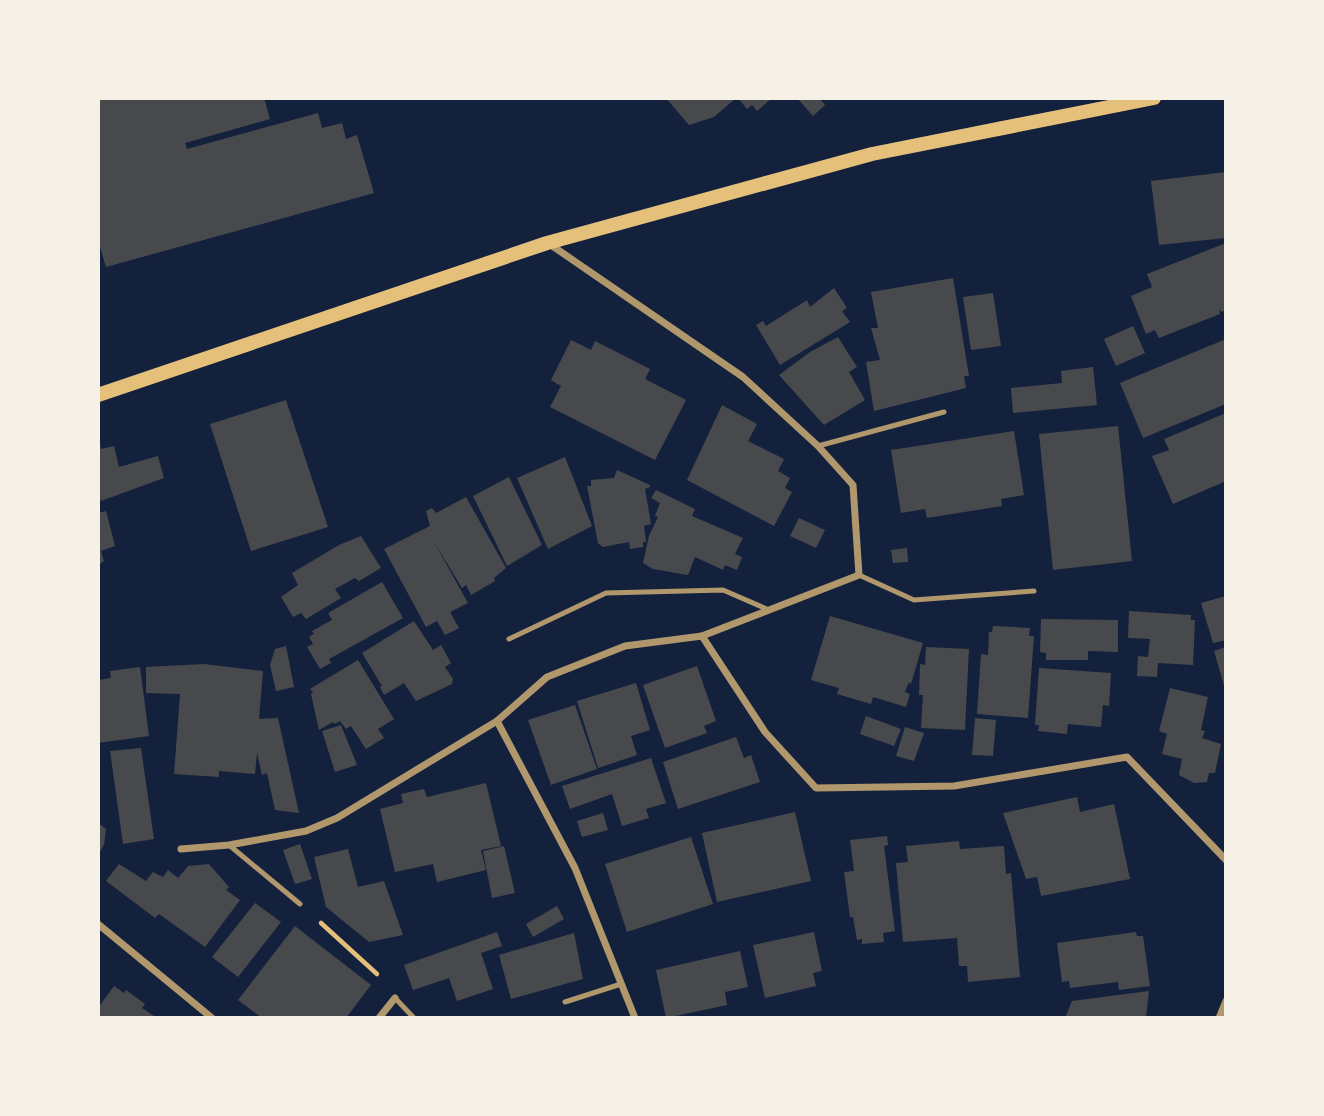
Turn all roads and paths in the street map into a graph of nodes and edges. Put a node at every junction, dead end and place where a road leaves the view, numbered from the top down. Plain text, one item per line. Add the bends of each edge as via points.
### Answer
1 (1154, 98) edge
2 (547, 243) junction
3 (98, 395) edge
4 (944, 412) dead end
5 (818, 446) junction
6 (859, 575) junction
7 (1034, 591) dead end
8 (769, 610) junction
9 (702, 636) junction
10 (509, 639) dead end
11 (497, 721) junction
12 (229, 845) junction
13 (181, 849) dead end
14 (1226, 860) edge
15 (300, 904) joint
16 (98, 924) edge
17 (621, 984) junction
18 (395, 998) junction
19 (1226, 1000) edge
20 (565, 1002) dead end
21 (212, 1018) edge
22 (379, 1018) edge
23 (414, 1018) edge
24 (635, 1018) edge
25 (1219, 1018) edge

1 - 2 main road via 872,154
2 - 3 main road
2 - 5 street via 743,377
4 - 5 lane
5 - 6 street via 853,485
6 - 7 lane via 914,600
6 - 8 street
8 - 9 street
8 - 10 lane via 723,590 606,593
9 - 11 street via 625,646 547,677
9 - 14 street via 765,732 816,788 954,786 1127,757
11 - 12 street via 337,818 306,831
11 - 17 street via 575,868
12 - 13 street
12 - 15 lane
15 - 18 path via 383,979
16 - 21 street
17 - 20 lane
17 - 24 street
18 - 22 street
18 - 23 lane
19 - 25 street

